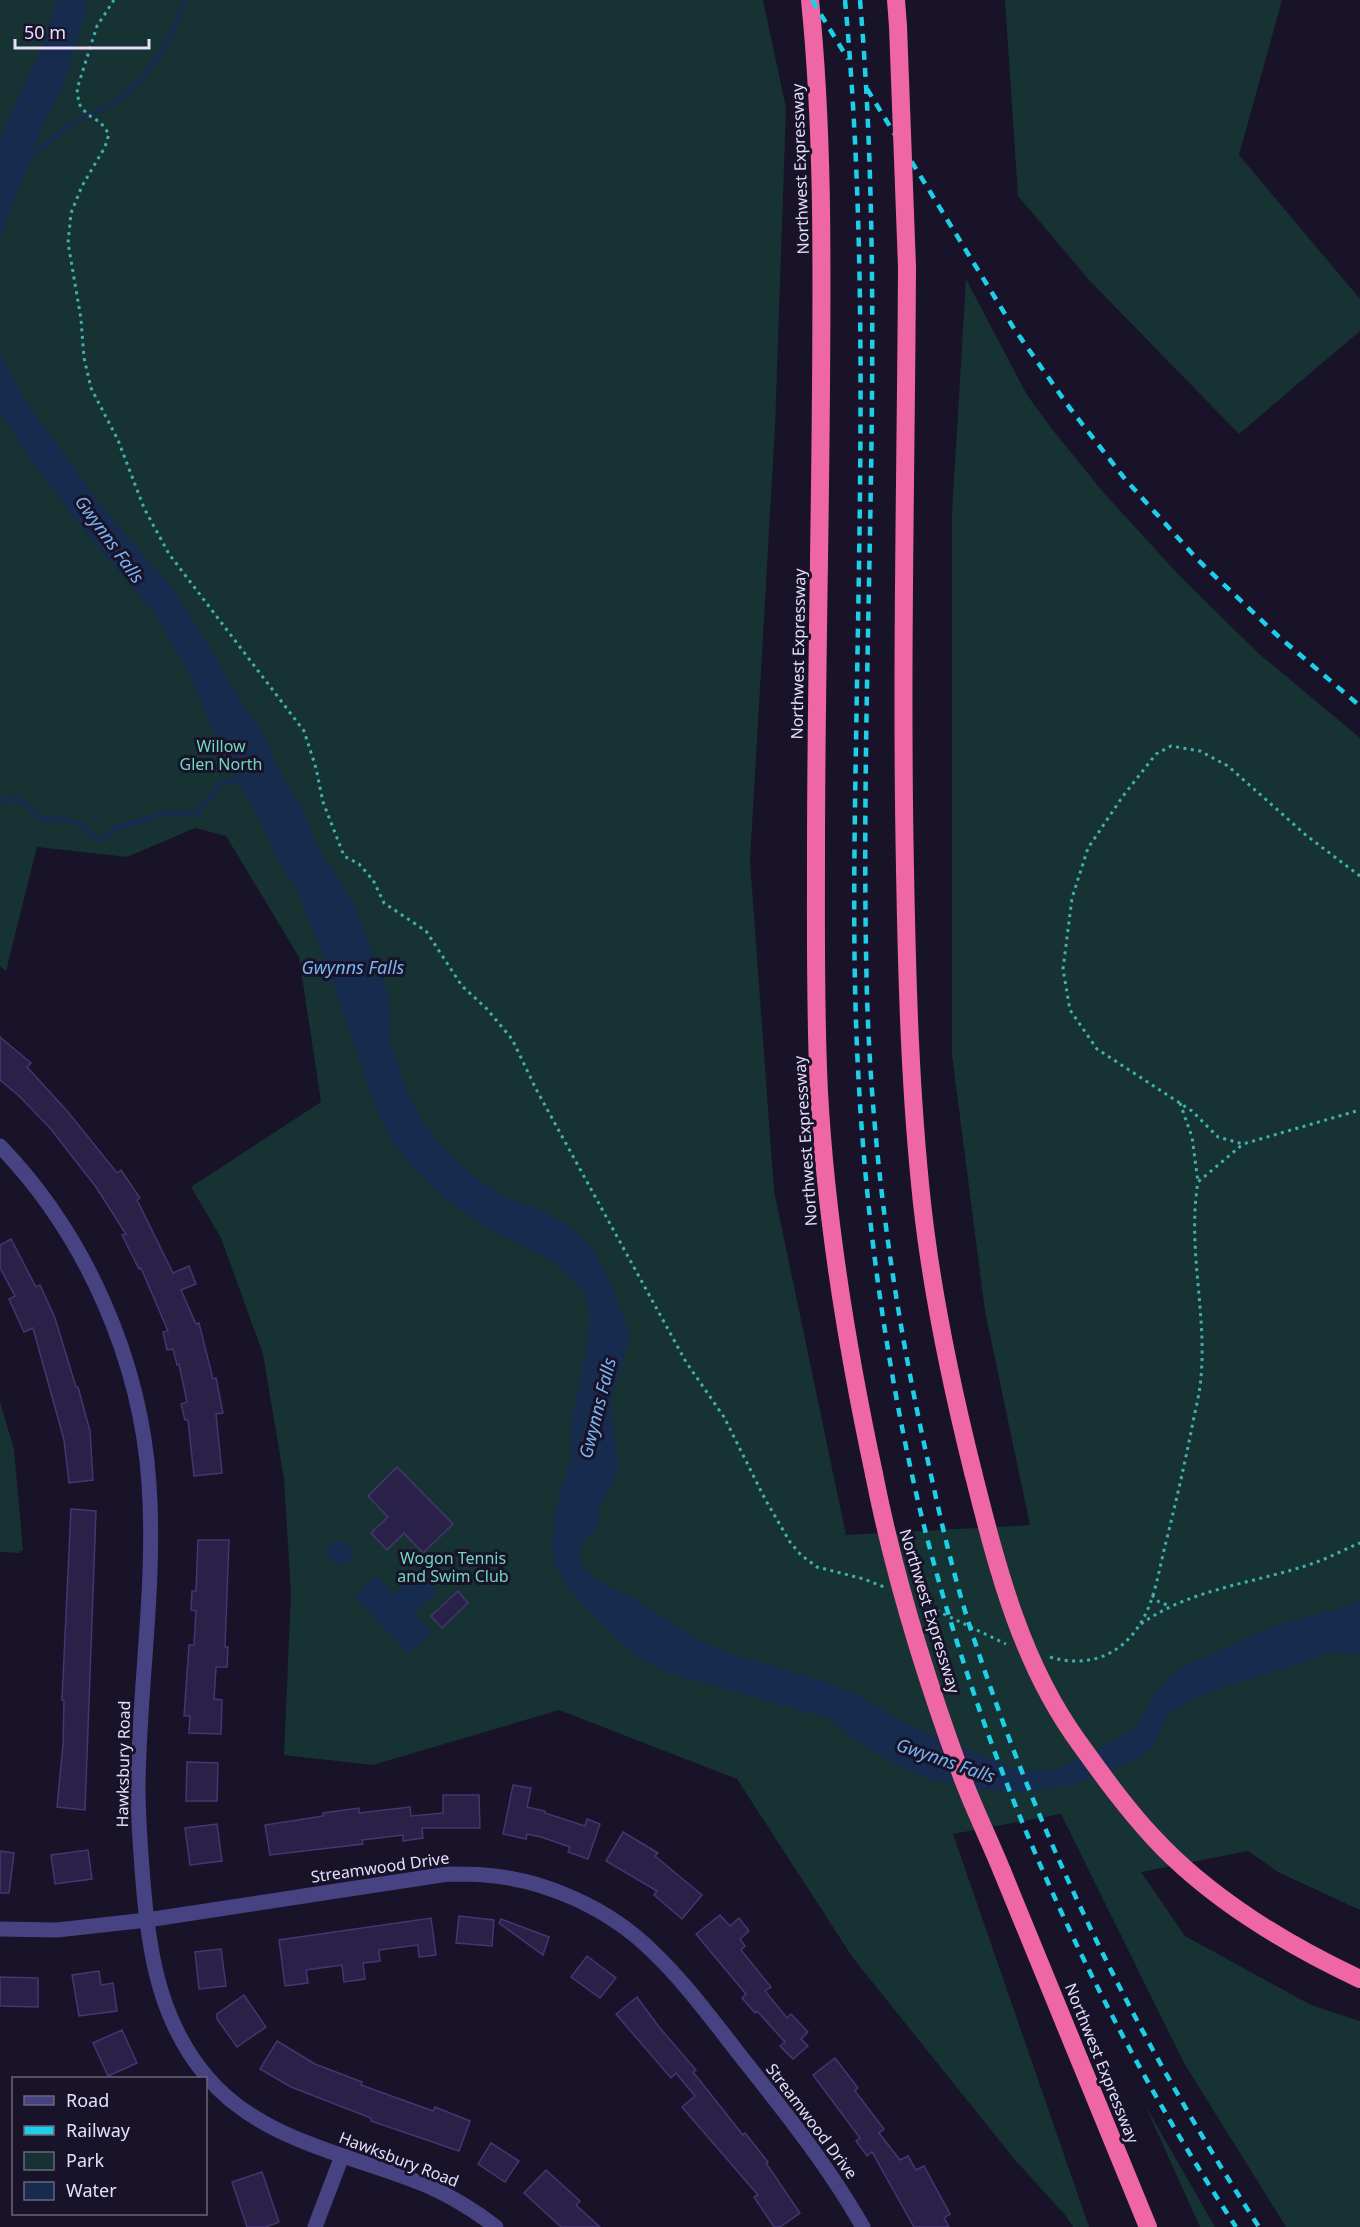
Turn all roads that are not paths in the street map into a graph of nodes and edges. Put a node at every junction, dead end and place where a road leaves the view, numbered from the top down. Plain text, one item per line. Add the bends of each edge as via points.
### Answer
1 (810, 0) edge
2 (896, 0) edge
3 (0, 1146) edge
4 (147, 1920) junction
5 (0, 1929) edge
6 (1360, 1979) edge
7 (206, 2077) edge
8 (207, 2078) edge
9 (342, 2156) junction
10 (315, 2227) edge
11 (496, 2227) edge
12 (863, 2227) edge
13 (1148, 2227) edge

1 - 13 highway, Northwest Expressway, bridge via 823,228 816,994 830,1216 844,1315 884,1524 924,1666 962,1775
2 - 6 highway, bridge via 907,267 903,765 907,983 922,1206 949,1378 1010,1607 1036,1670 1070,1731 1116,1795 1195,1876 1255,1921
3 - 4 street, Hawksbury Road via 45,1201 81,1257 115,1330 133,1384 144,1441 150,1546 138,1786
4 - 5 street, Streamwood Drive via 57,1930
4 - 7 street, Hawksbury Road via 160,1989 172,2025
4 - 12 street, Streamwood Drive via 448,1874 485,1875 554,1890 621,1925 681,1981 808,2142
8 - 9 street, Hawksbury Road via 254,2118
9 - 10 street
9 - 11 street, Hawksbury Road via 426,2185 454,2198

